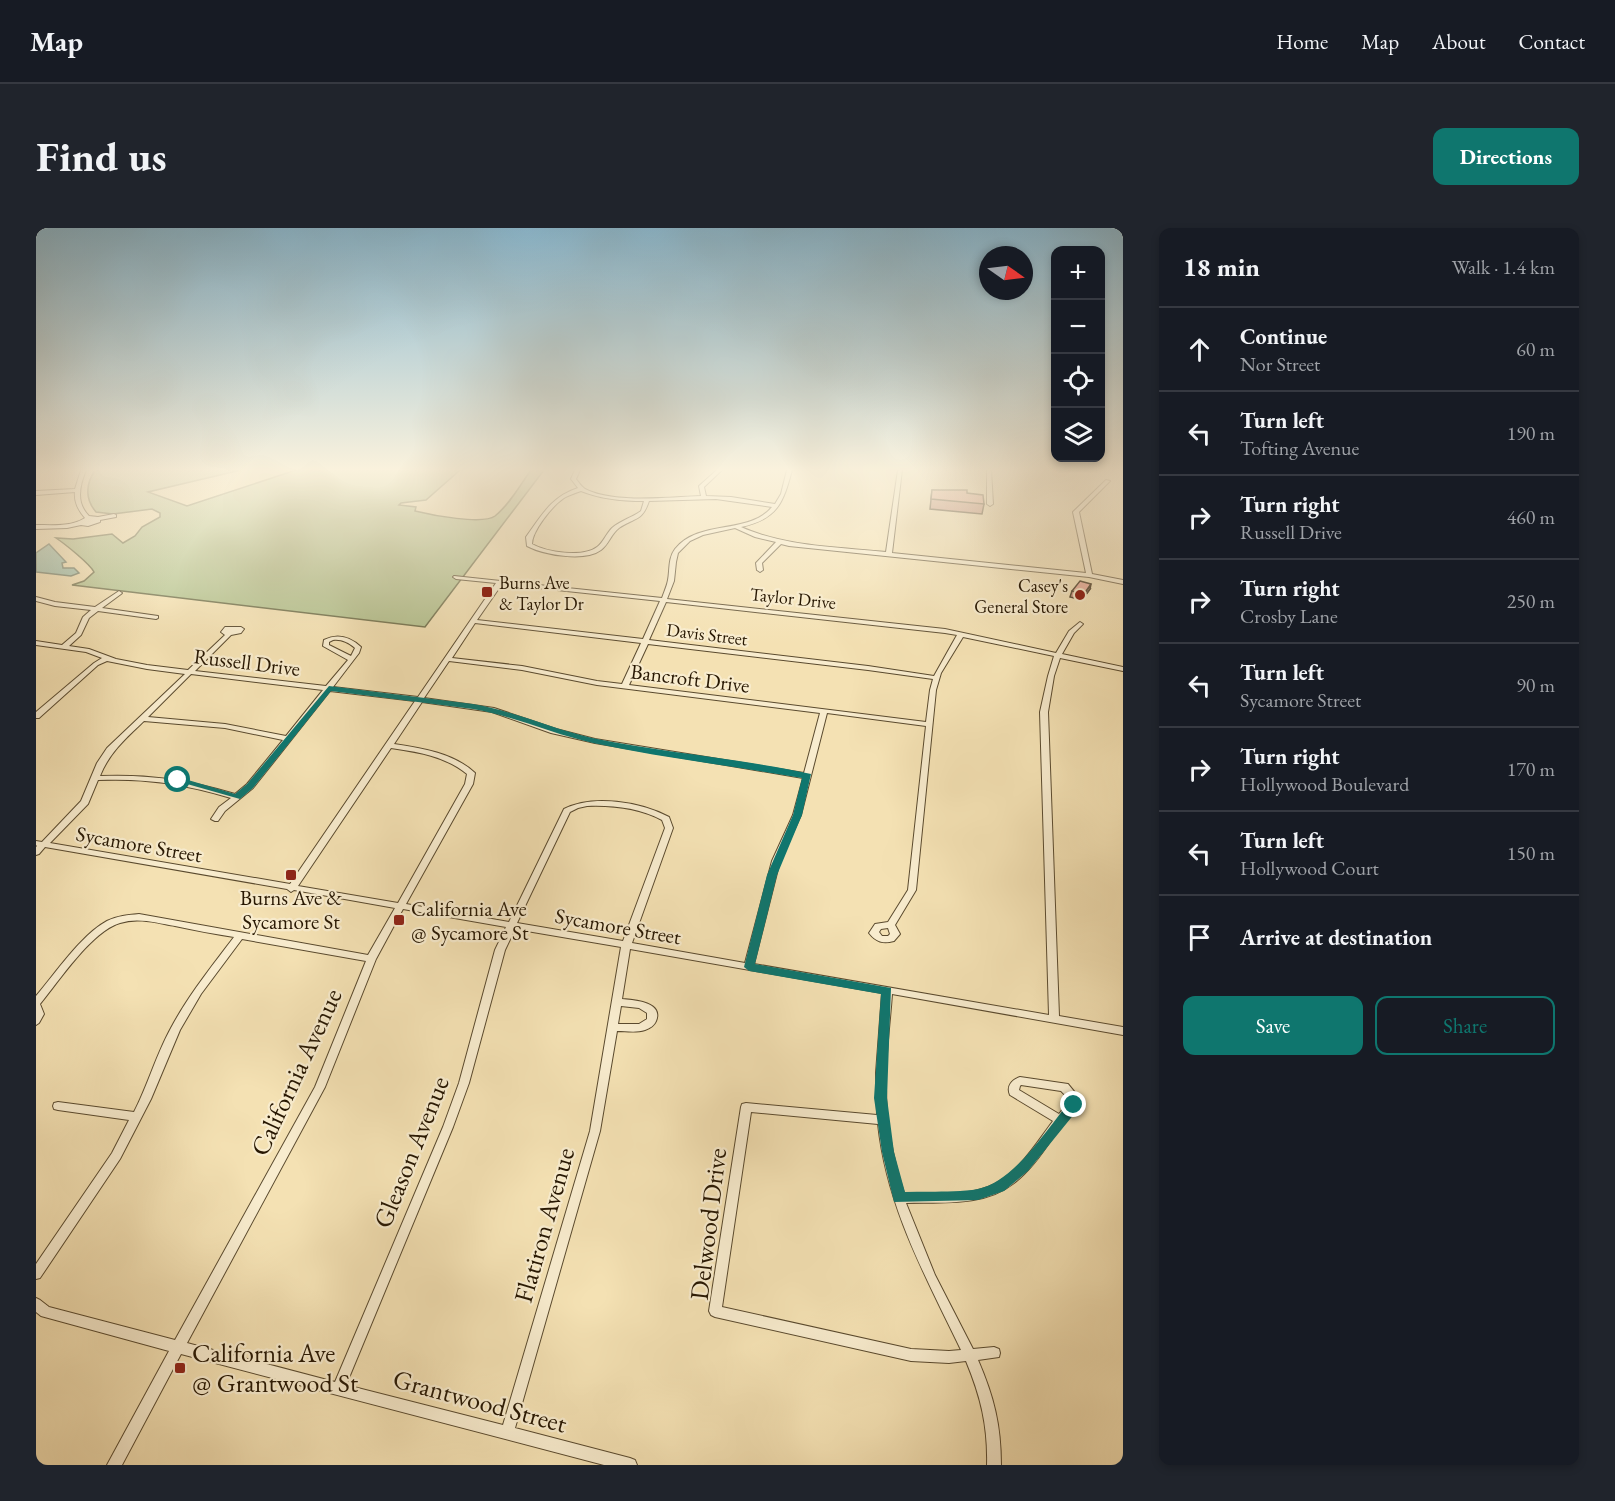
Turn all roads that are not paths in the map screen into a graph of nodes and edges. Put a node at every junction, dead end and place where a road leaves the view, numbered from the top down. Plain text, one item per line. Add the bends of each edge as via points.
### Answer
1 (536, 528) edge
2 (616, 528) edge
3 (729, 528) edge
4 (739, 528) edge
5 (892, 528) edge
6 (1079, 528) edge
7 (779, 542) junction
8 (889, 554) junction
9 (760, 570) dead end
10 (1089, 575) junction
11 (456, 577) dead end
12 (500, 582) junction
13 (1123, 582) edge
14 (119, 593) dead end
15 (36, 599) edge
16 (663, 599) junction
17 (95, 610) junction
18 (156, 617) dead end
19 (473, 621) junction
20 (1080, 624) dead end
21 (229, 634) dead end
22 (961, 634) junction
23 (644, 642) junction
24 (36, 643) edge
25 (63, 647) junction
26 (1059, 655) junction
27 (107, 658) junction
28 (352, 659) dead end
29 (448, 659) junction
30 (1123, 669) edge
31 (189, 672) junction
32 (937, 678) junction
33 (625, 686) junction
34 (329, 688) junction
35 (420, 699) junction
36 (824, 711) junction
37 (36, 716) edge
38 (142, 719) junction
39 (929, 724) junction
40 (288, 739) junction
41 (389, 745) junction
42 (807, 776) junction
43 (95, 778) junction
44 (237, 797) junction
45 (215, 819) dead end
46 (40, 844) edge
47 (36, 852) edge
48 (291, 889) junction
49 (399, 907) junction
50 (891, 925) dead end
51 (510, 926) junction
52 (240, 935) junction
53 (626, 946) junction
54 (371, 959) junction
55 (749, 967) junction
56 (887, 991) junction
57 (617, 1002) junction
58 (36, 1004) edge
59 (1054, 1020) junction
60 (36, 1021) edge
61 (613, 1027) junction
62 (1123, 1031) edge
63 (58, 1106) dead end
64 (136, 1117) junction
65 (882, 1120) junction
66 (1060, 1120) junction
67 (899, 1198) junction
68 (36, 1274) edge
69 (36, 1304) edge
70 (179, 1348) junction
71 (994, 1353) dead end
72 (971, 1356) junction
73 (338, 1389) junction
74 (507, 1433) junction
75 (114, 1465) edge
76 (630, 1465) edge
77 (994, 1465) edge

1 - 2 street via 529,545 537,550 574,554 594,552
3 - 16 street via 681,546 674,555 672,577
4 - 7 street
5 - 8 street
6 - 10 street
7 - 8 street
7 - 9 street via 759,563
8 - 10 street
10 - 13 street
11 - 12 street, Taylor Drive
12 - 16 street, Taylor Drive
12 - 19 street
14 - 17 street
15 - 17 street
16 - 22 street, Taylor Drive
16 - 23 street
17 - 18 street
17 - 25 street via 83,621 79,634
19 - 23 street, Davis Street
19 - 29 street
20 - 26 street
21 - 31 street
22 - 26 street, Taylor Drive
22 - 32 street
23 - 32 street, Davis Street
23 - 33 street
24 - 25 street, Russell Drive
25 - 27 street, Russell Drive
26 - 30 street, Taylor Drive
26 - 59 street via 1047,695 1044,742
27 - 31 street, Russell Drive
27 - 37 street
28 - 34 street
29 - 33 street, Bancroft Drive
29 - 35 street
31 - 34 street, Russell Drive
31 - 38 street
32 - 39 street
33 - 36 street, Bancroft Drive
34 - 35 street, Russell Drive
34 - 40 street
35 - 41 street
35 - 42 street, Russell Drive via 494,710 595,741
36 - 39 street, Bancroft Drive
36 - 42 street
38 - 40 street via 225,726
38 - 43 street via 105,757
39 - 50 street via 912,890
40 - 44 street
41 - 48 street
41 - 49 street, California Avenue via 424,751 464,767 471,776
42 - 55 street via 797,815 772,875
43 - 44 street via 164,778
43 - 46 street via 79,810
44 - 45 street
46 - 47 street
46 - 48 street, Sycamore Street
48 - 49 street, Sycamore Street
49 - 51 street, Sycamore Street
49 - 54 street, California Avenue
51 - 53 street, Sycamore Street
51 - 53 street, Gleason Avenue via 571,808 595,802 651,811 666,819 669,828
51 - 73 street, Gleason Avenue via 492,973 464,1083 448,1127
52 - 54 street
52 - 58 street via 139,917 115,921 96,933
52 - 64 street via 176,1029
53 - 55 street, Sycamore Street
53 - 57 street, Flatiron Avenue
54 - 70 street, California Avenue via 320,1087
55 - 56 street, Sycamore Street
56 - 59 street, Sycamore Street
56 - 65 street
57 - 61 street, Flatiron Avenue
57 - 61 street via 647,1007 652,1019 641,1028
58 - 60 street
59 - 62 street, Sycamore Street
61 - 74 street, Flatiron Avenue via 595,1131
63 - 64 street
64 - 68 street via 116,1156
65 - 67 street
65 - 72 street, Delwood Drive via 746,1107 715,1311 889,1352 928,1357
66 - 66 street via 1019,1096 1014,1092 1015,1084 1030,1081 1064,1087 1076,1100
66 - 67 street via 1023,1167 999,1188 978,1195
67 - 72 street via 924,1264
69 - 70 street, Grantwood Street via 55,1315
70 - 73 street, Grantwood Street
70 - 75 street, California Avenue
71 - 72 street, Delwood Drive
72 - 77 street via 988,1405
73 - 74 street, Grantwood Street
74 - 76 street, Grantwood Street

